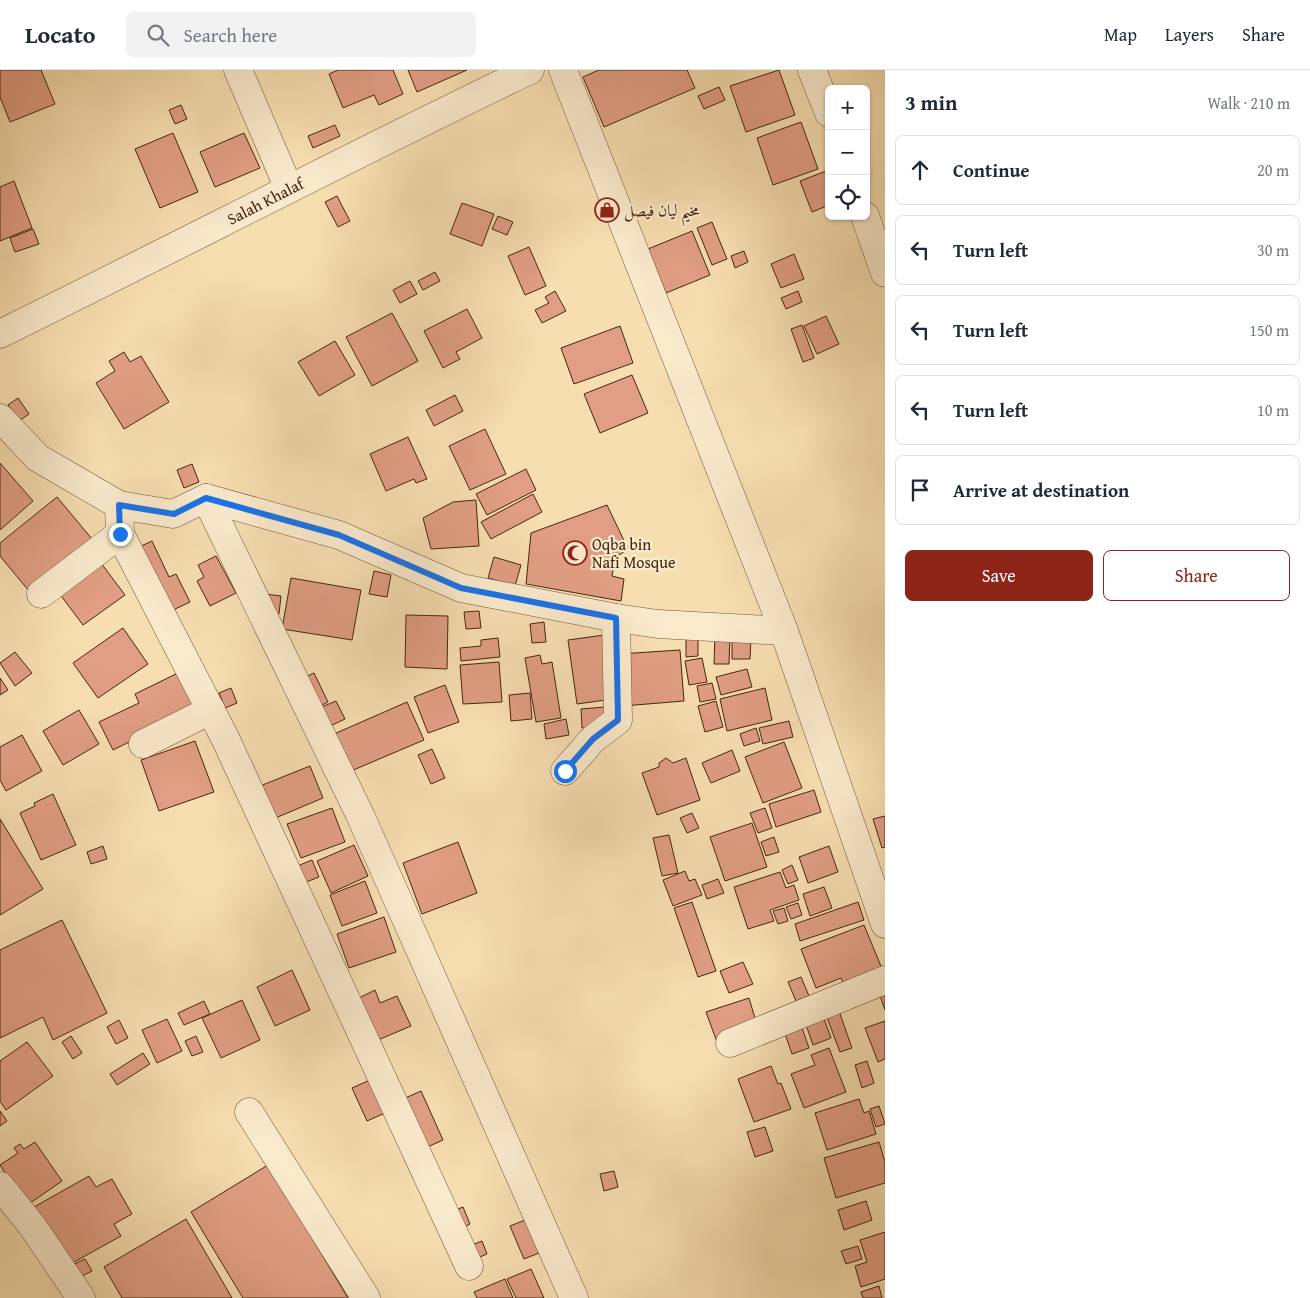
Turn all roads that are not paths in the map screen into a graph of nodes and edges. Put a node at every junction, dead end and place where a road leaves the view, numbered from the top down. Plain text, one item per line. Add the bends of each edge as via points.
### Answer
1 (238, 70) edge
2 (530, 70) edge
3 (562, 70) edge
4 (812, 70) edge
5 (825, 103) edge
6 (289, 189) junction
7 (866, 220) edge
8 (885, 273) edge
9 (0, 334) edge
10 (0, 418) edge
11 (206, 498) junction
12 (119, 505) junction
13 (120, 534) junction
14 (41, 594) dead end
15 (616, 618) junction
16 (784, 630) junction
17 (211, 710) junction
18 (143, 744) dead end
19 (565, 771) dead end
20 (885, 924) edge
21 (885, 980) edge
22 (730, 1044) dead end
23 (250, 1112) dead end
24 (0, 1186) edge
25 (469, 1266) dead end
26 (81, 1298) edge
27 (366, 1298) edge
28 (574, 1298) edge

1 - 6 street
2 - 6 street, Salah Khalaf
3 - 16 street
4 - 5 street
6 - 9 street, Salah Khalaf
7 - 8 street
10 - 12 street via 38,458
11 - 12 street via 174,514
11 - 15 street via 339,535 461,588
11 - 28 street via 361,817
12 - 13 street
13 - 14 street
13 - 17 street
15 - 16 street via 658,624
15 - 19 street via 618,720 593,739
16 - 20 street
17 - 18 street
17 - 25 street
21 - 22 street
23 - 27 street
24 - 26 street via 33,1227

